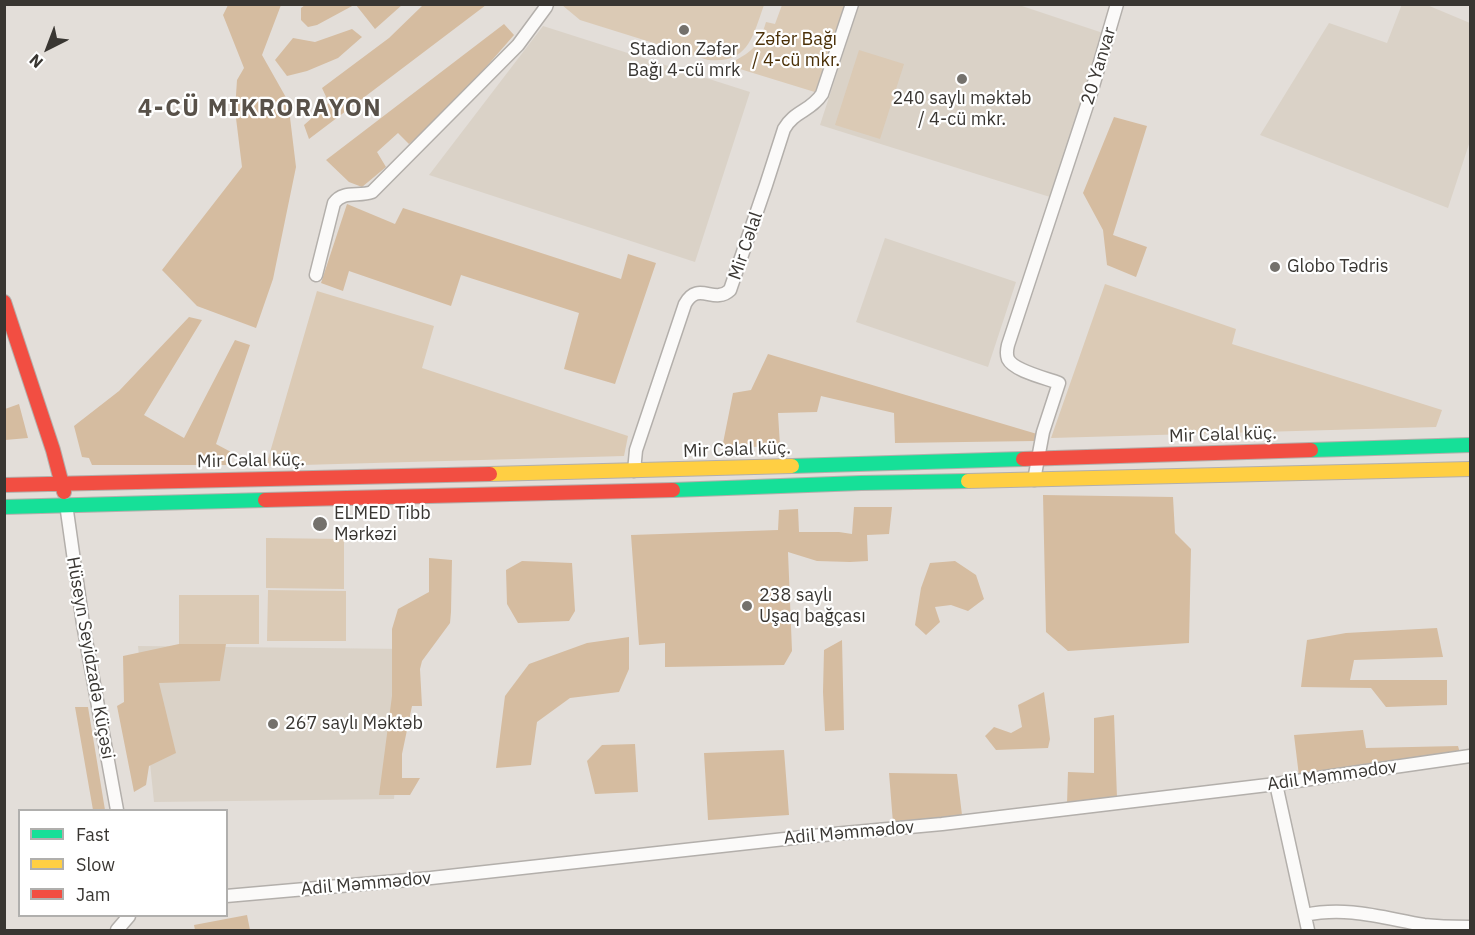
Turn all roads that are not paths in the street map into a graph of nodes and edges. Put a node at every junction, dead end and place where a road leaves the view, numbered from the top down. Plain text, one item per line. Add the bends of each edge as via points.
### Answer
1 (852, 4) edge
2 (1117, 4) edge
3 (547, 6) edge
4 (316, 275) dead end
5 (4, 302) edge
6 (1470, 445) edge
7 (1433, 446) junction
8 (1037, 459) junction
9 (1470, 469) edge
10 (1434, 470) junction
11 (634, 471) junction
12 (1034, 480) junction
13 (62, 482) junction
14 (4, 484) edge
15 (66, 504) junction
16 (4, 507) edge
17 (1470, 756) edge
18 (1276, 784) junction
19 (117, 809) edge
20 (228, 896) edge
21 (1305, 915) junction
22 (127, 917) edge
23 (1470, 927) edge
24 (117, 930) edge
25 (1308, 930) edge

1 - 11 street, Mir Cəlal via 822,94 784,129 730,290 723,296 699,292 685,304 636,450
2 - 8 street, 20 Yanvar via 1008,345 1008,360 1013,365 1059,383
3 - 4 street via 518,45 372,192 338,197
5 - 13 street
6 - 7 street, Mir Cəlal küç.
7 - 8 street, Mir Cəlal küç.
7 - 10 street
8 - 11 street, Mir Cəlal küç.
8 - 12 street
9 - 10 street, Mir Cəlal küç.
10 - 12 street, Mir Cəlal küç.
11 - 13 street, Mir Cəlal küç.
12 - 15 street, Mir Cəlal küç.
13 - 14 street, Mir Cəlal küç.
13 - 15 street
15 - 16 street, Mir Cəlal küç.
15 - 19 street, Hüseyn Seyidzadə Küçəsi
17 - 18 street, Adil Məmmədov
18 - 20 street, Adil Məmmədov via 942,825
18 - 21 street
21 - 23 street via 1354,911 1426,925
21 - 25 street
22 - 24 street

